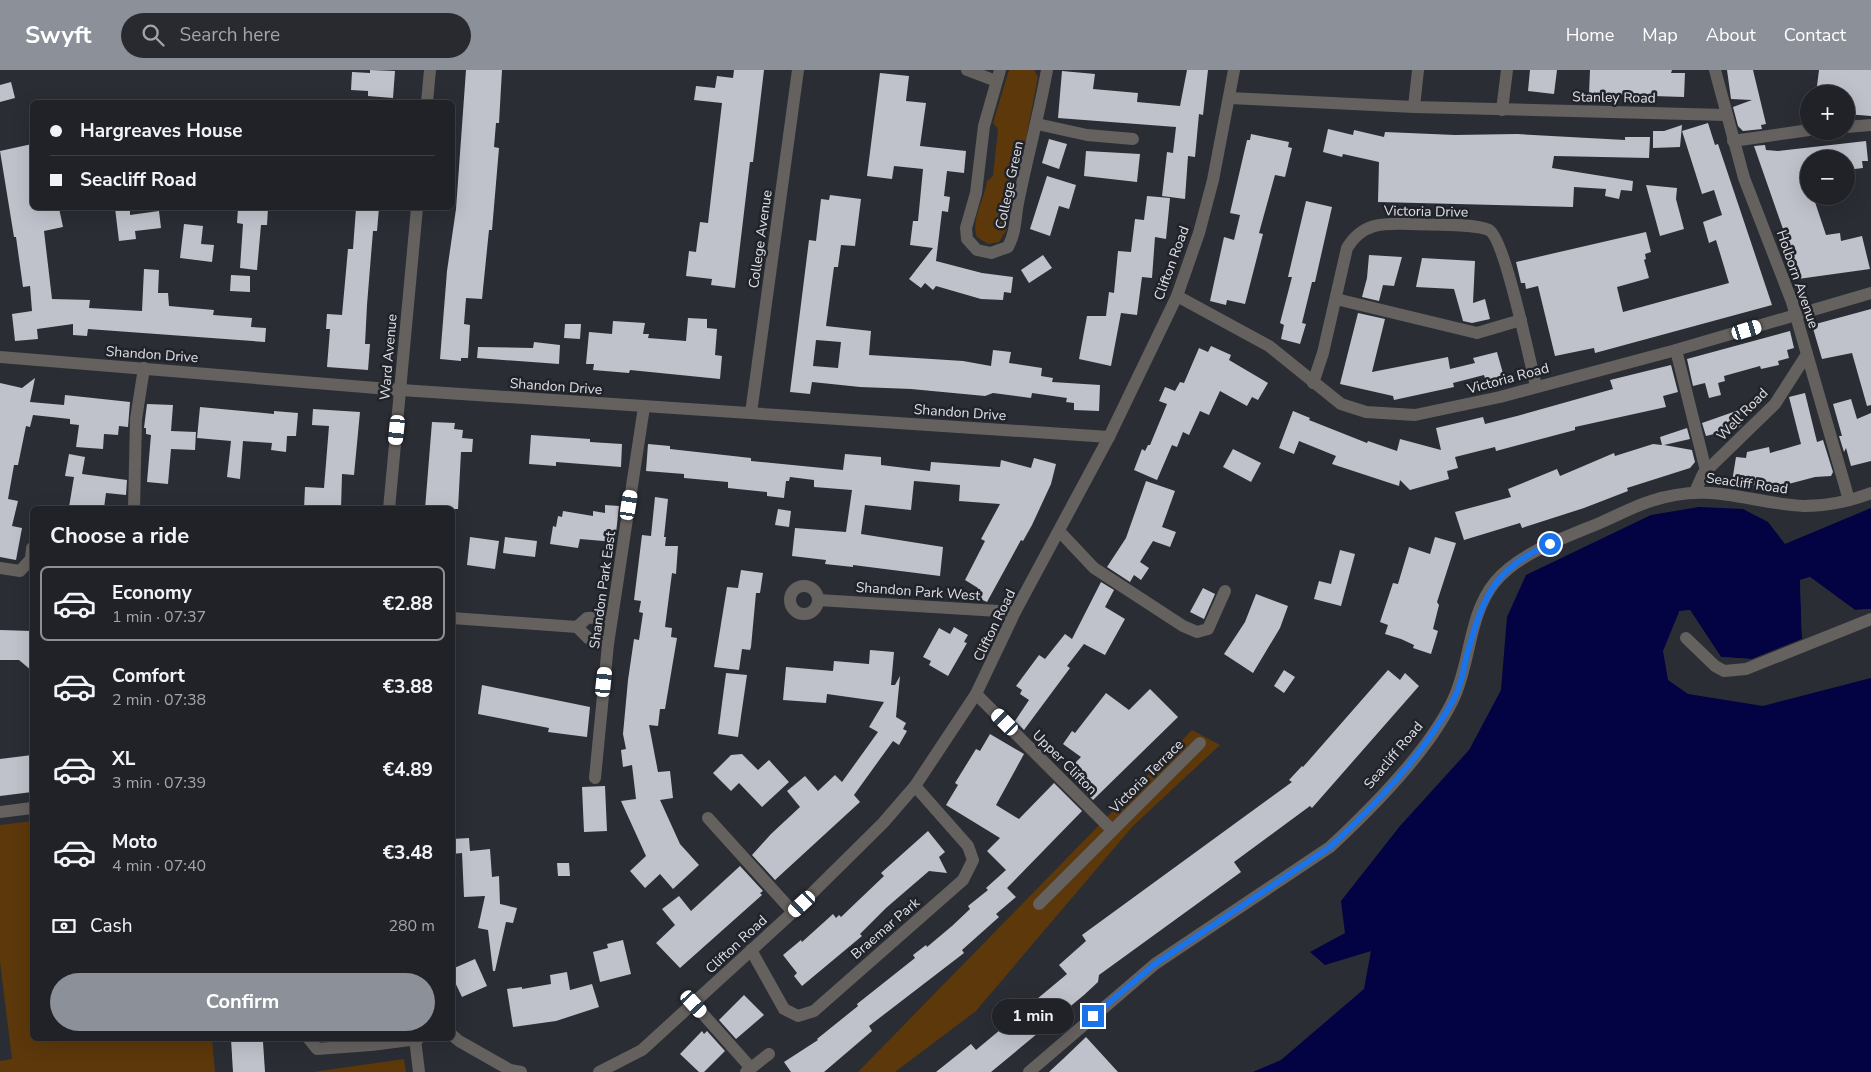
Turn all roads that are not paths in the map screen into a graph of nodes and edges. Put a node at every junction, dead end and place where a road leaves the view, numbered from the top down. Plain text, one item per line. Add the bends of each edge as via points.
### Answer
1 (430, 70) edge
2 (798, 70) edge
3 (967, 70) edge
4 (1047, 70) edge
5 (1234, 70) edge
6 (1418, 70) edge
7 (1507, 70) edge
8 (1715, 70) edge
9 (998, 76) edge
10 (1229, 98) junction
11 (427, 100) edge
12 (1414, 107) junction
13 (1502, 110) junction
14 (1726, 115) junction
15 (1037, 124) junction
16 (1871, 125) edge
17 (1855, 126) edge
18 (1800, 131) edge
19 (1133, 139) dead end
20 (1733, 141) junction
21 (418, 210) edge
22 (1871, 293) edge
23 (1177, 296) junction
24 (1336, 299) junction
25 (1796, 315) junction
26 (1521, 320) junction
27 (1676, 350) junction
28 (1807, 354) junction
29 (0, 357) edge
30 (144, 368) junction
31 (1313, 383) junction
32 (1536, 386) junction
33 (401, 390) junction
34 (644, 407) junction
35 (751, 413) junction
36 (1110, 438) junction
37 (1706, 471) junction
38 (1695, 492) junction
39 (1871, 493) edge
40 (1849, 500) junction
41 (134, 506) edge
42 (389, 506) edge
43 (1060, 532) junction
44 (30, 560) edge
45 (0, 568) edge
46 (1225, 591) dead end
47 (818, 600) dead end
48 (1015, 612) junction
49 (612, 617) junction
50 (455, 618) edge
51 (1871, 619) edge
52 (577, 627) junction
53 (1686, 638) dead end
54 (608, 644) junction
55 (976, 694) junction
56 (1200, 743) dead end
57 (595, 778) dead end
58 (915, 786) junction
59 (30, 808) edge
60 (0, 812) edge
61 (708, 818) dead end
62 (1112, 830) junction
63 (1039, 904) dead end
64 (793, 912) junction
65 (752, 950) junction
66 (694, 1004) junction
67 (455, 1038) edge
68 (311, 1041) edge
69 (396, 1041) edge
70 (416, 1041) edge
71 (769, 1054) dead end
72 (748, 1070) edge
73 (420, 1072) edge
74 (521, 1072) edge
75 (598, 1072) edge
76 (1029, 1072) edge

1 - 11 street
2 - 35 street, College Avenue
3 - 9 street, College Green
4 - 15 street, College Green
5 - 10 street, Clifton Road
6 - 12 street
7 - 13 street
8 - 14 street, Holborn Avenue
9 - 15 street, College Green via 984,126 976,193 966,228 967,239 977,250 991,253 1008,247 1015,235 1018,204
10 - 12 street, Stanley Road
10 - 23 street, Clifton Road via 1201,224
12 - 13 street, Stanley Road
13 - 14 street, Stanley Road
14 - 20 street, Holborn Avenue
15 - 19 street via 1087,135
16 - 17 street
18 - 20 street
20 - 25 street, Holborn Avenue
21 - 33 street, Ward Avenue
22 - 25 street, Victoria Road
23 - 31 street, Victoria Road via 1269,346
23 - 36 street, Clifton Road
24 - 26 street via 1477,333
24 - 26 street, Victoria Drive via 1347,248 1364,229 1394,223 1475,226 1492,232 1497,239
24 - 31 street, Victoria Drive
25 - 27 street, Victoria Road
25 - 28 street, Holborn Avenue
26 - 32 street, Victoria Drive
27 - 32 street, Victoria Road
27 - 37 street
28 - 37 street, Well Road via 1775,404
28 - 40 street, Holborn Avenue
29 - 30 street, Shandon Drive
30 - 33 street, Shandon Drive
30 - 41 street via 136,419
31 - 32 street, Victoria Road via 1341,404 1366,412 1415,415
33 - 34 street, Shandon Drive
33 - 42 street, Ward Avenue
34 - 35 street, Shandon Drive
34 - 49 street, Shandon Park East
35 - 36 street, Shandon Drive
36 - 43 street, Clifton Road
37 - 38 street, Well Road
38 - 40 street, Seacliff Road via 1722,492 1805,506
38 - 76 street, Seacliff Road via 1652,501 1533,552 1496,581 1478,615 1453,700 1424,747 1351,827 1330,847 1155,964
39 - 40 street, Seacliff Road
43 - 46 street via 1094,568 1197,632 1208,629
43 - 48 street, Clifton Road
44 - 45 street via 20,571
47 - 48 street, Shandon Park West
48 - 55 street, Clifton Road
49 - 52 street via 587,618
49 - 54 street, Shandon Park East
50 - 52 street
51 - 53 street via 1746,669 1724,671
52 - 54 street via 588,638
54 - 57 street, Shandon Park East
55 - 58 street, Clifton Road
55 - 62 street, Upper Clifton
56 - 62 street, Victoria Terrace
58 - 64 street, Clifton Road via 883,823
58 - 65 street, Braemar Park via 968,846 973,860 963,880 814,1011 798,1016 784,1009
59 - 60 street
61 - 64 street
62 - 63 street, Victoria Terrace
64 - 65 street, Clifton Road
65 - 66 street, Clifton Road
66 - 72 street
66 - 75 street, Clifton Road via 642,1050
67 - 74 street via 510,1070
68 - 69 street via 317,1049
70 - 73 street
71 - 72 street

